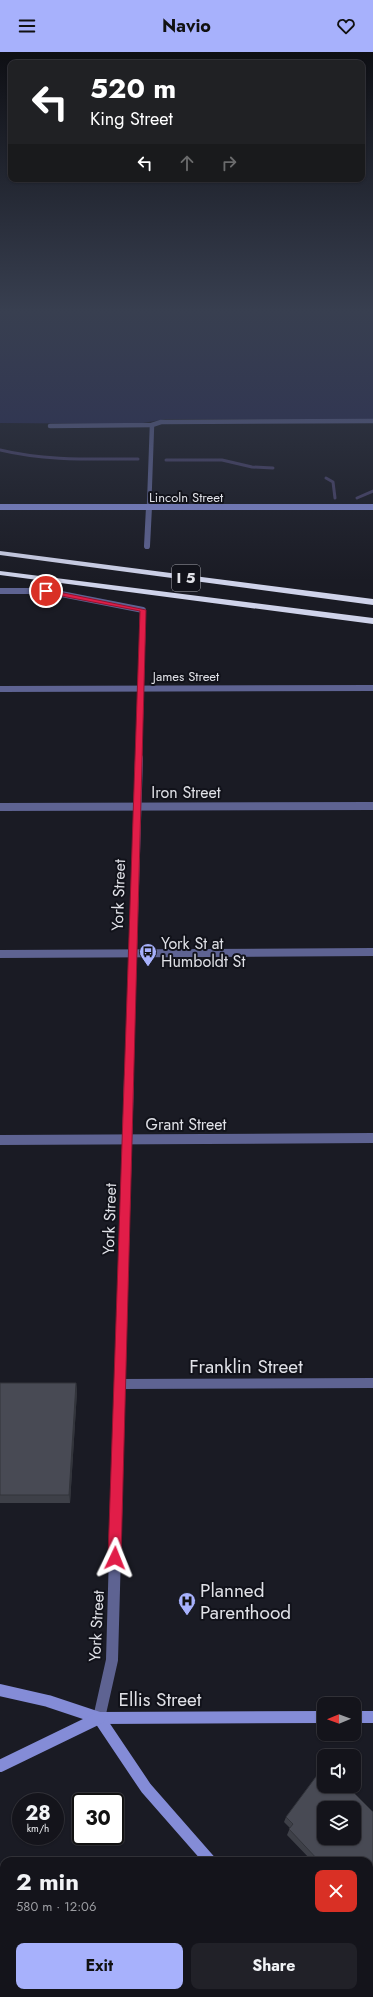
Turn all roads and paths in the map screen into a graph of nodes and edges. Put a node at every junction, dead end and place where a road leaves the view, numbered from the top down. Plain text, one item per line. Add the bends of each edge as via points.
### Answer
1 (373, 421) edge
2 (152, 424) junction
3 (50, 426) dead end
4 (0, 507) edge
5 (373, 507) edge
6 (148, 508) junction
7 (147, 546) dead end
8 (0, 554) edge
9 (0, 573) edge
10 (0, 591) edge
11 (373, 602) edge
12 (373, 621) edge
13 (140, 688) junction
14 (373, 688) edge
15 (0, 689) edge
16 (137, 806) junction
17 (373, 806) edge
18 (0, 807) edge
19 (373, 952) edge
20 (0, 954) edge
21 (133, 954) junction
22 (373, 1138) edge
23 (127, 1139) junction
24 (0, 1140) edge
25 (373, 1383) edge
26 (120, 1384) junction
27 (0, 1690) edge
28 (317, 1717) edge
29 (361, 1717) edge
30 (373, 1717) edge
31 (99, 1718) junction
32 (0, 1766) edge
33 (206, 1857) edge

1 - 2 street
2 - 3 street
2 - 6 street
4 - 6 street, Lincoln Street
5 - 6 street, Lincoln Street
6 - 7 street
8 - 11 highway, I 5
9 - 12 highway, I 5
10 - 13 street, York Street via 46,591 143,610
13 - 14 street, James Street
13 - 15 street, James Street
13 - 16 street, York Street
16 - 17 street, Iron Street
16 - 18 street, Iron Street
16 - 21 street, York Street
19 - 21 street
20 - 21 street
21 - 23 street, York Street
22 - 23 street, Grant Street
23 - 24 street, Grant Street
23 - 26 street, York Street
25 - 26 street, Franklin Street
26 - 31 street, York Street via 112,1660
27 - 31 street, Ellis Street via 48,1701
28 - 31 street, Ellis Street
29 - 30 street
31 - 32 street via 16,1756
31 - 33 street via 146,1788

